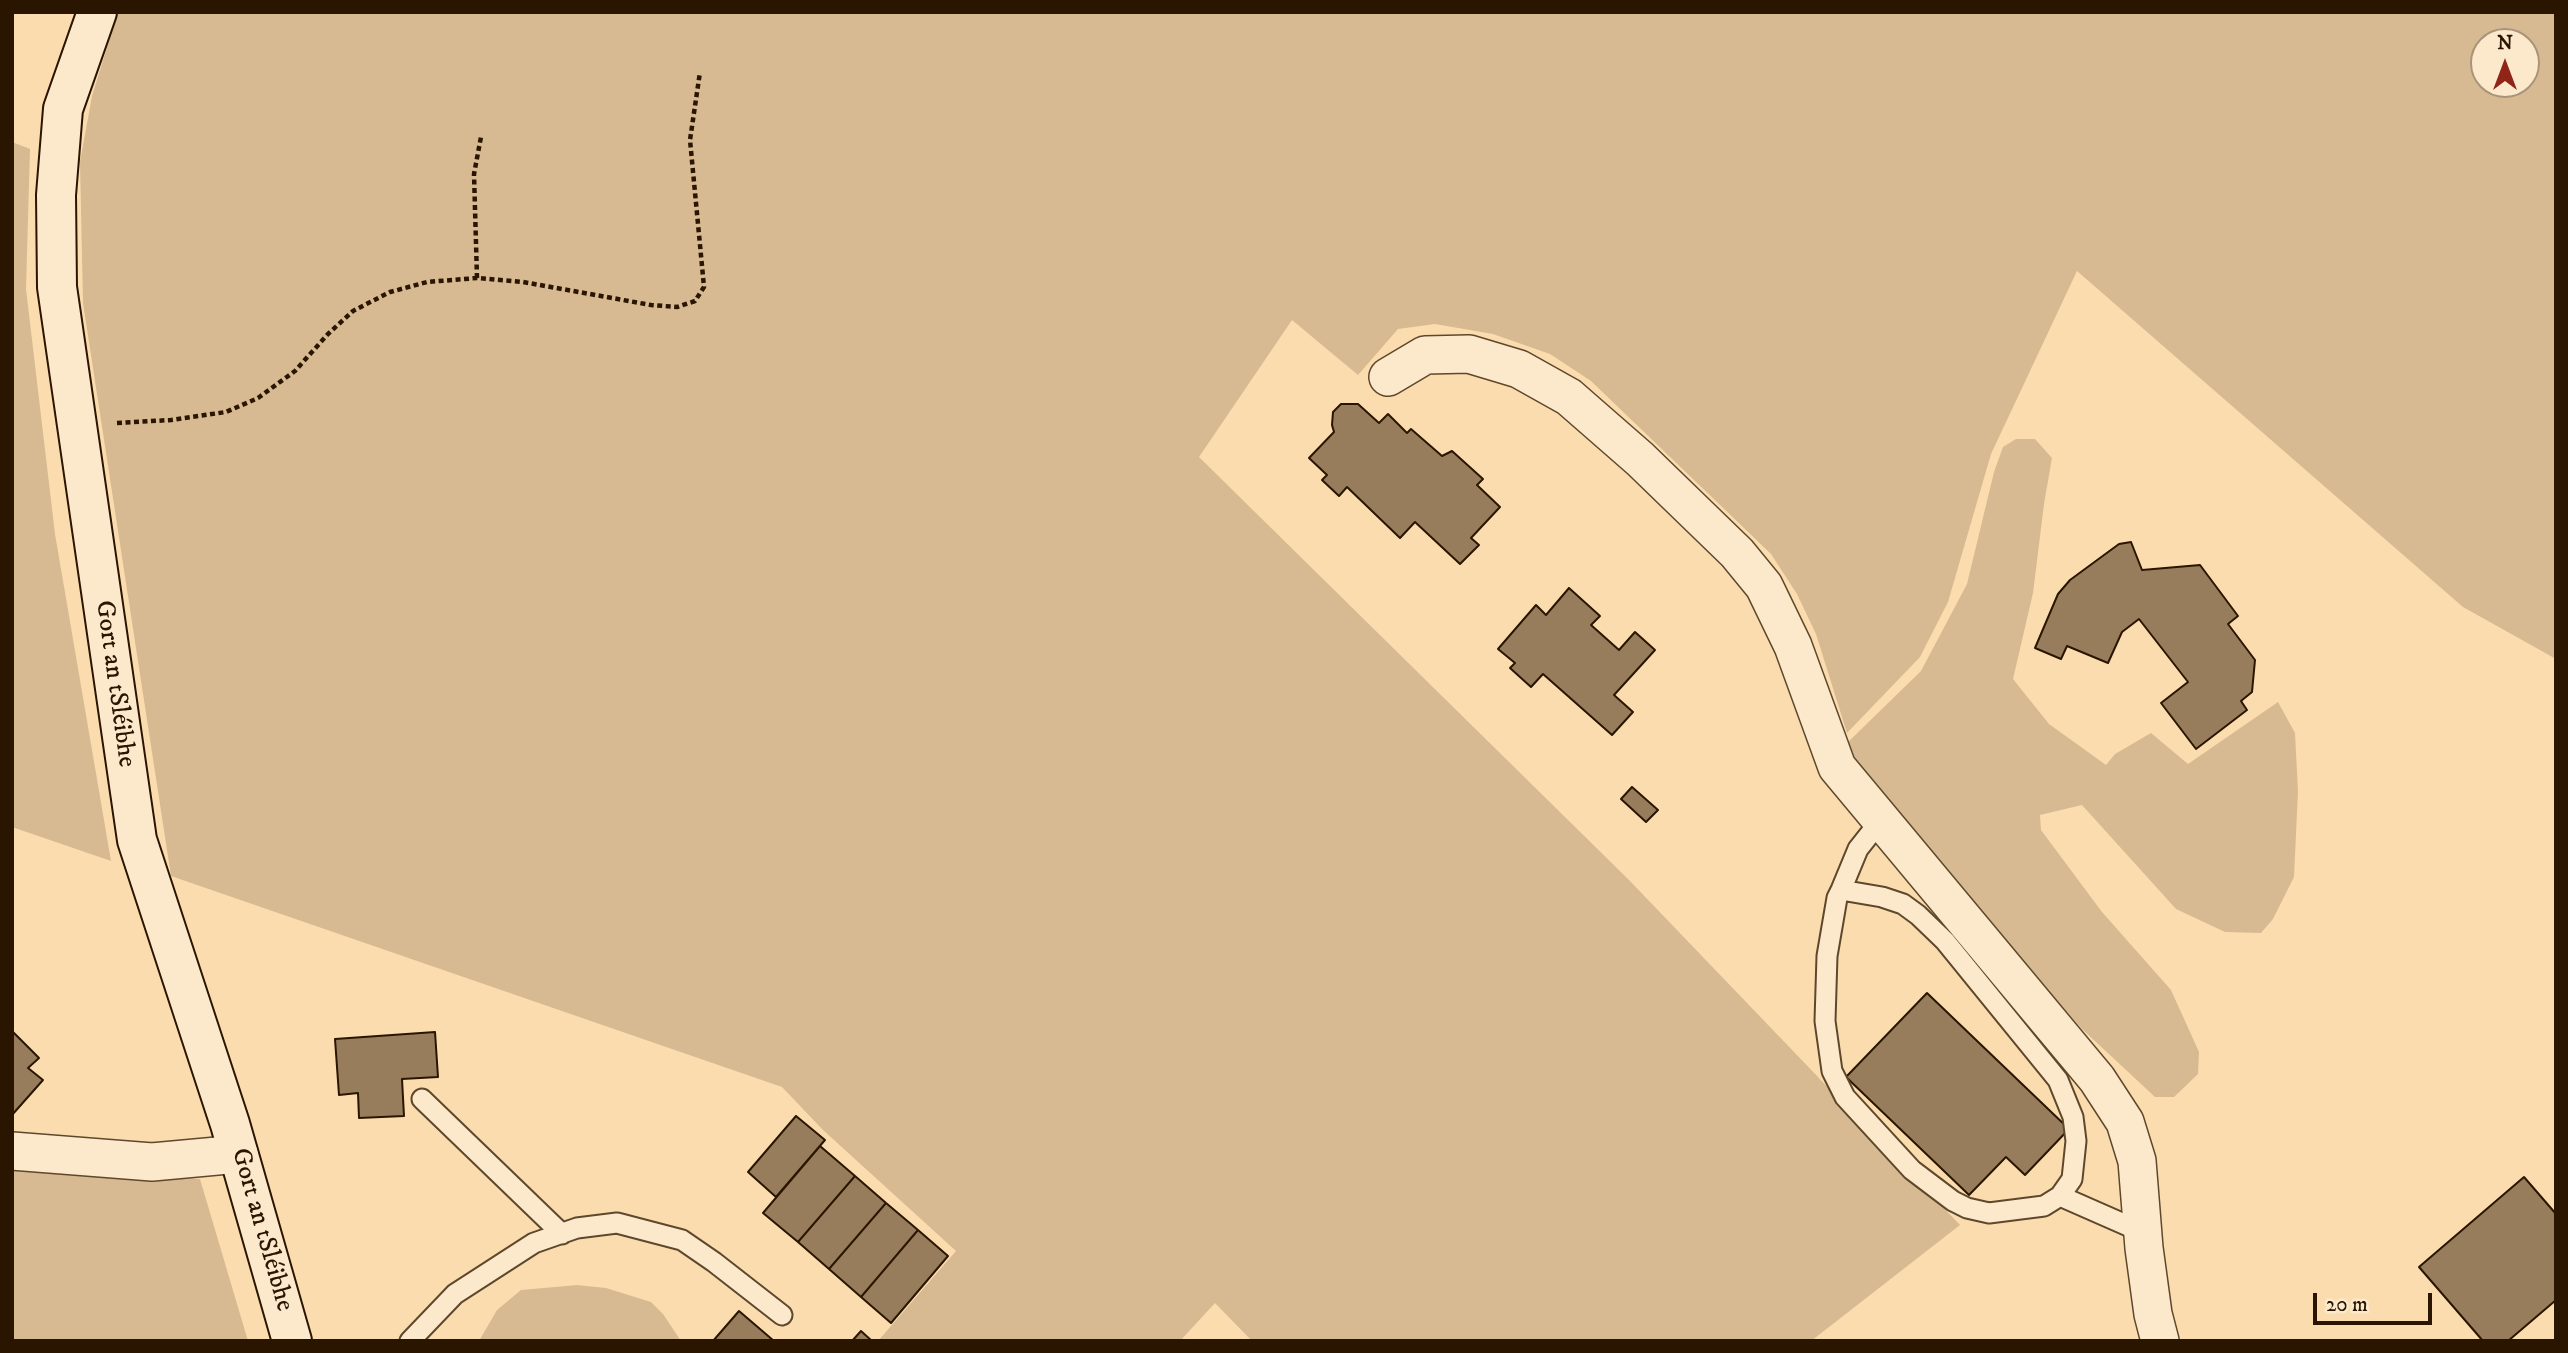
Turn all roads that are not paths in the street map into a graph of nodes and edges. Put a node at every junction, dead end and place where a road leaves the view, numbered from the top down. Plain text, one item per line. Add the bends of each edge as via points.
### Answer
1 (97, 12) edge
2 (1388, 377) dead end
3 (1881, 820) junction
4 (1841, 890) junction
5 (422, 1099) dead end
6 (12, 1151) edge
7 (239, 1154) junction
8 (2060, 1196) junction
9 (2142, 1232) junction
10 (562, 1234) junction
11 (782, 1315) dead end
12 (292, 1341) edge
13 (410, 1341) edge
14 (2161, 1341) edge

1 - 7 street, Gort an tSléibhe via 63,109 56,195 57,287 137,840
2 - 3 street via 1425,355 1469,354 1519,369 1569,397 1640,459 1737,553 1764,586 1793,646 1837,767
3 - 4 lane via 1858,849
3 - 9 street via 2088,1068 2125,1122 2137,1161
4 - 8 lane via 1882,897 1918,915 1945,941 2058,1080 2073,1117 2076,1141 2073,1179
4 - 8 lane via 1827,956 1825,1021 1832,1071 1845,1097 1913,1170 1967,1208 1989,1213 2016,1210 2044,1206
5 - 10 lane
6 - 7 street via 152,1162
7 - 12 street, Gort an tSléibhe
8 - 9 lane
9 - 14 street
10 - 11 lane via 617,1223 682,1240
10 - 13 lane via 534,1243 455,1294

